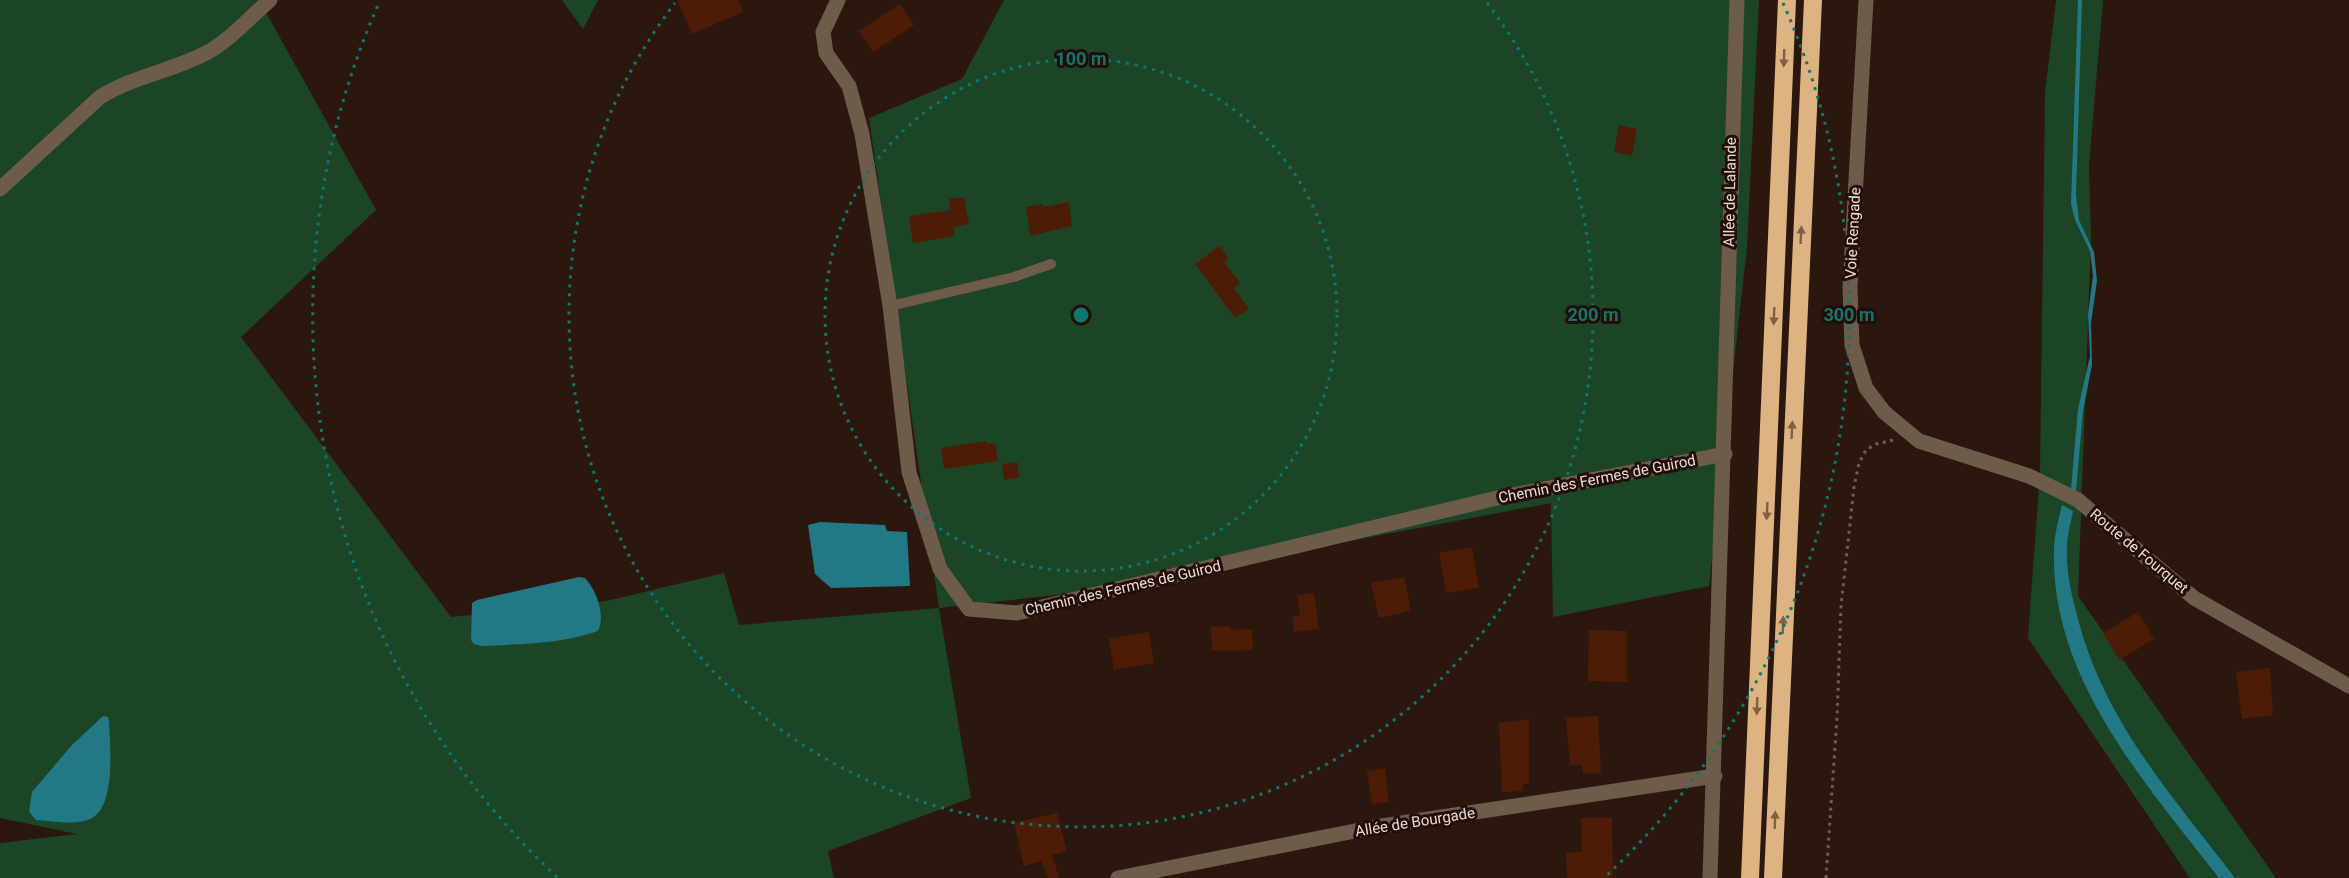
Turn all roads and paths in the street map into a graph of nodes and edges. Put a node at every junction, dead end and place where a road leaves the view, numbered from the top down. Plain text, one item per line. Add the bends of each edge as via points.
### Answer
1 (270, 0) edge
2 (838, 0) edge
3 (1737, 0) edge
4 (1787, 0) edge
5 (1813, 0) edge
6 (1866, 0) edge
7 (0, 189) edge
8 (1051, 264) dead end
9 (890, 306) junction
10 (1919, 441) junction
11 (1725, 454) junction
12 (2349, 686) edge
13 (1714, 777) junction
14 (1119, 878) edge
15 (1710, 878) edge
16 (1749, 878) edge
17 (1773, 878) edge
18 (1826, 878) edge

1 - 7 street via 209,52 119,85 100,97
2 - 9 street, Chemin des Fermes de Guirod via 823,32 826,53 849,86 862,134
3 - 11 street, Allée de Lalande
4 -> 16 highway
17 -> 5 highway
6 - 10 street, Voie Rengade via 1850,288 1852,345 1866,388 1892,419
8 - 9 lane via 1014,277
9 - 11 street, Chemin des Fermes de Guirod via 909,472 940,569 969,609 1017,613 1497,498
10 - 12 street, Route de Fourquet via 2029,476 2078,500 2194,598
10 - 18 path via 1888,440 1876,444 1866,450 1859,463 1841,606
11 - 13 street, Allée de Lalande
13 - 14 street, Allée de Bourgade via 1375,827
13 - 15 street, Allée de Lalande

